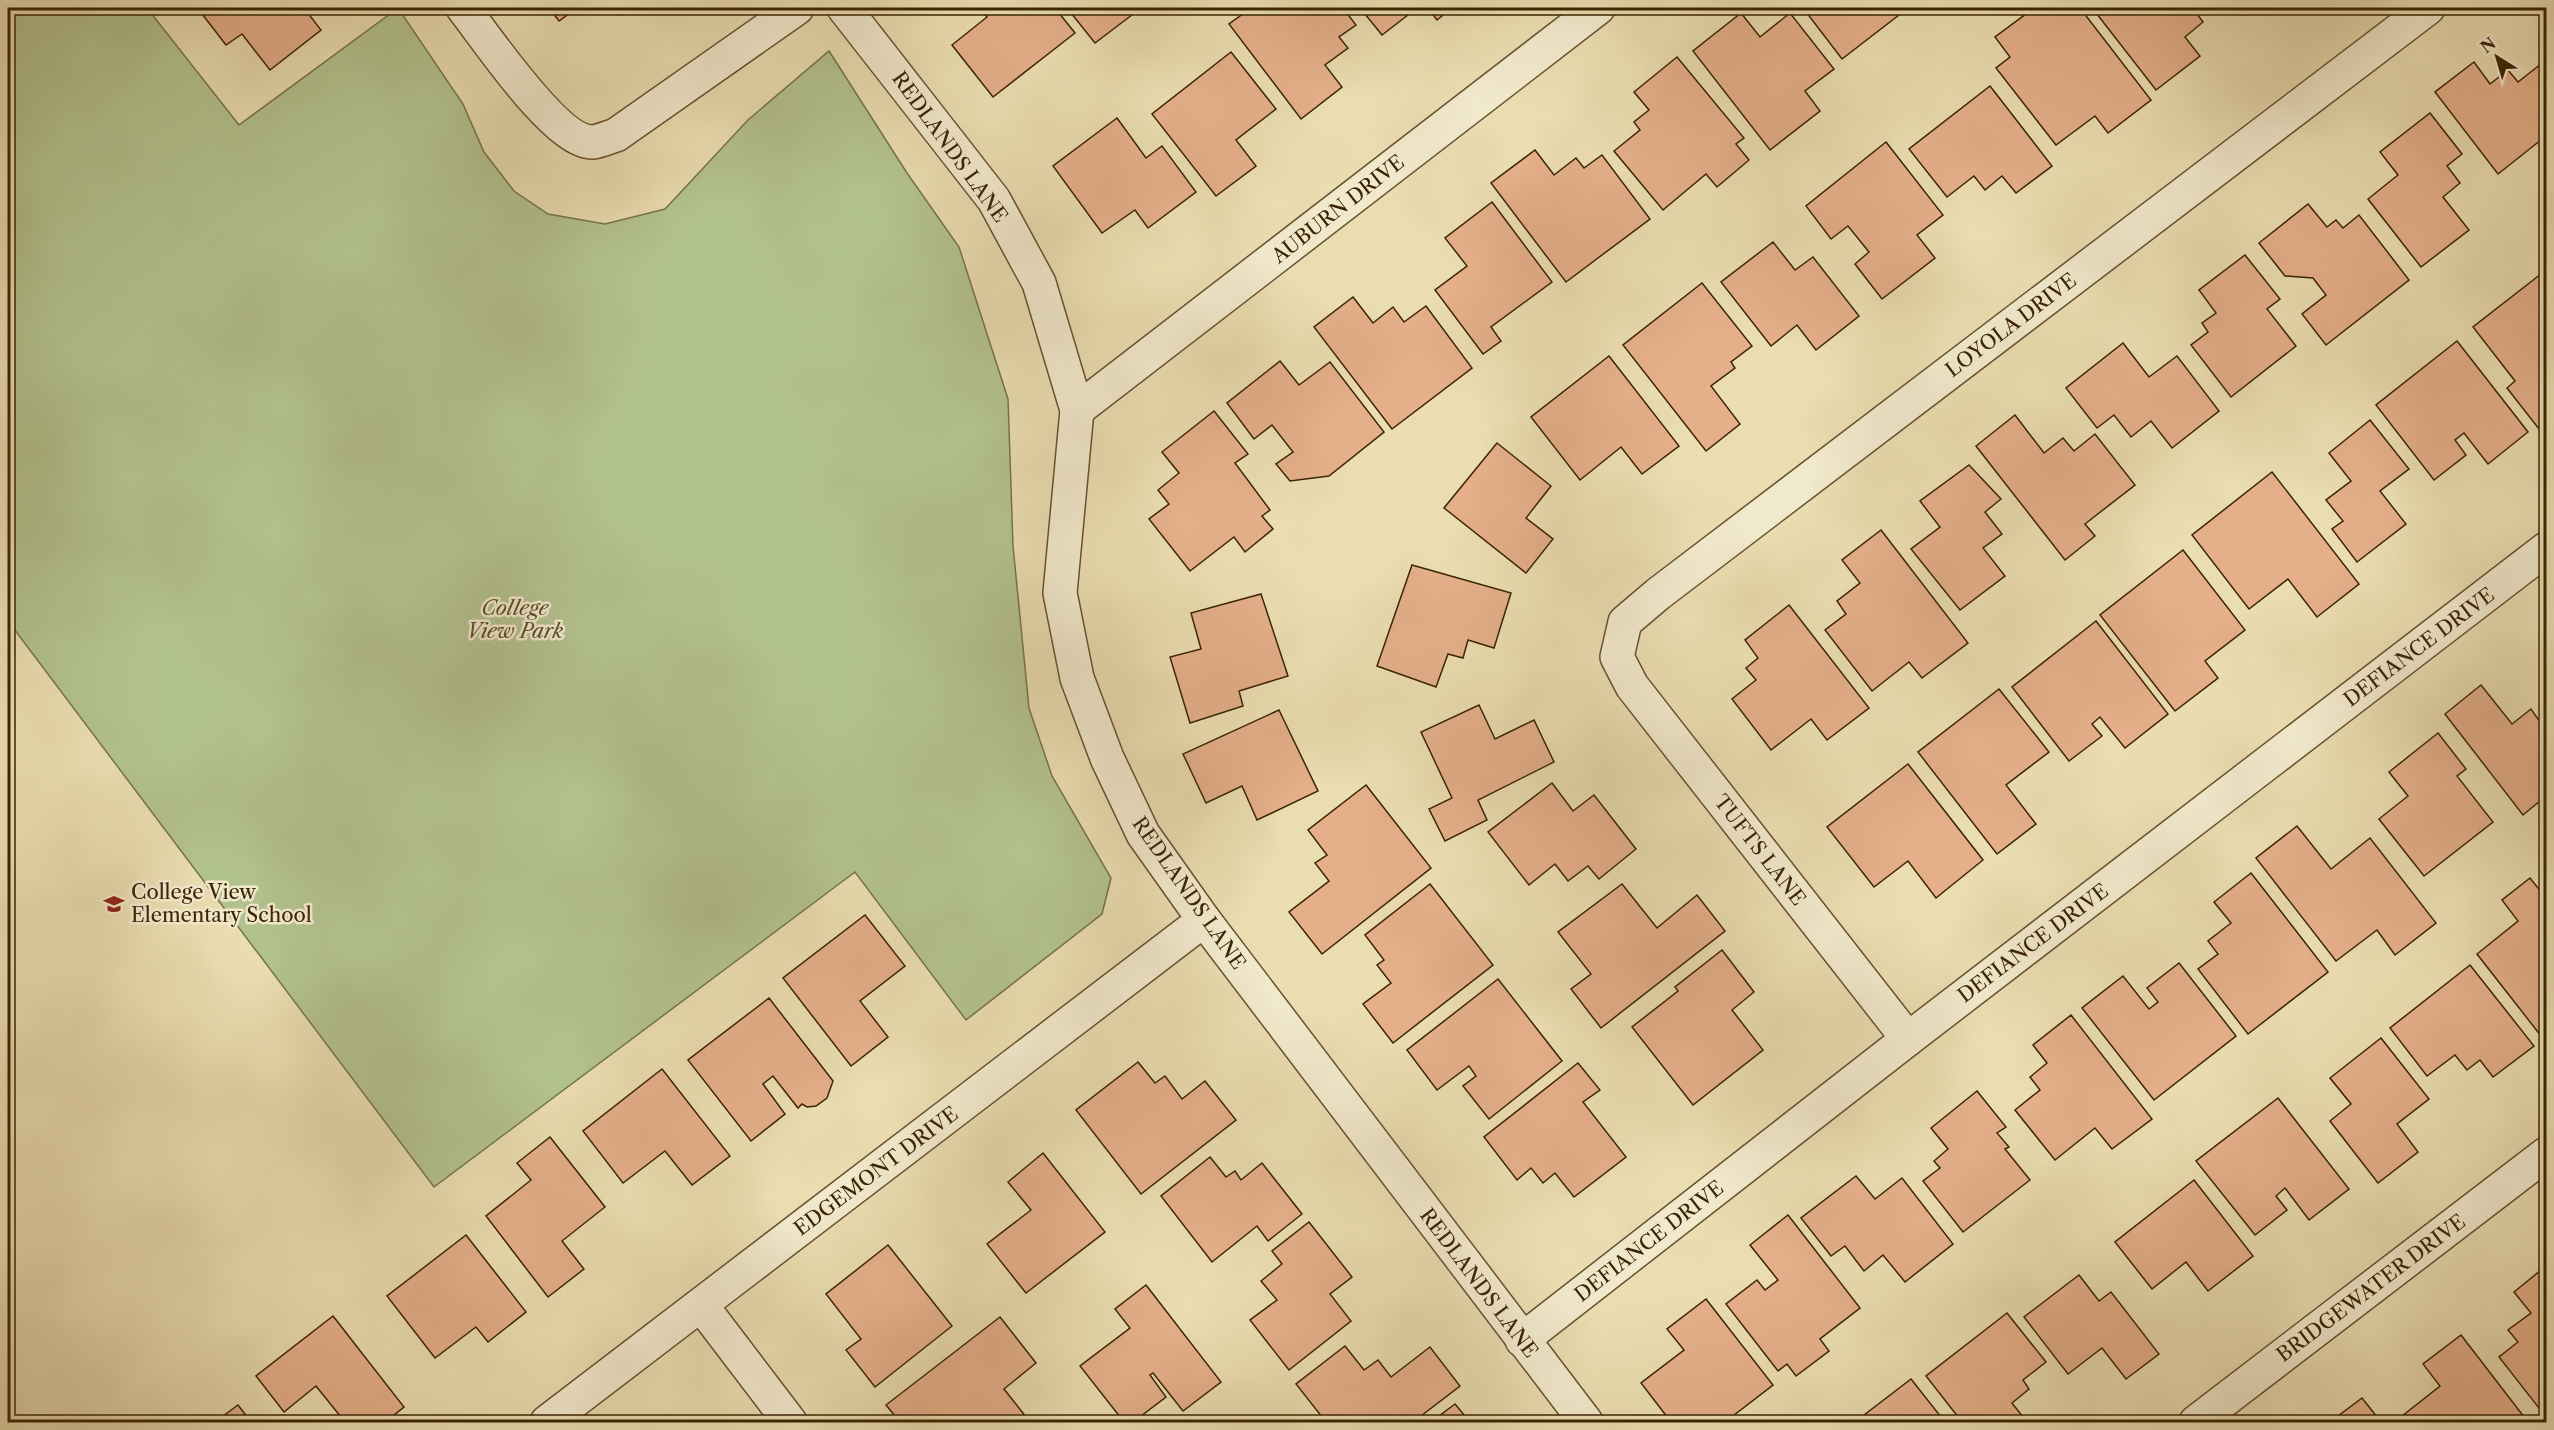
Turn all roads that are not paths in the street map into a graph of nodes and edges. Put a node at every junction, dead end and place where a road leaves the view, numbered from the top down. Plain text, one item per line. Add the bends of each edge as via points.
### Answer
1 (463, 8) edge
2 (797, 8) edge
3 (844, 8) edge
4 (1598, 8) edge
5 (2428, 8) edge
6 (1077, 410) junction
7 (2547, 549) edge
8 (1617, 657) joint
9 (1204, 920) junction
10 (1908, 1039) junction
11 (2547, 1154) edge
12 (701, 1305) junction
13 (1522, 1340) junction
14 (547, 1422) edge
15 (790, 1422) edge
16 (1586, 1422) edge
17 (2196, 1422) edge

1 - 2 street via 545,113 572,135 593,142 616,135
3 - 6 street, REDLANDS LANE via 994,200 1040,283
4 - 6 street, AUBURN DRIVE
5 - 8 street, LOYOLA DRIVE via 1658,594 1625,622
6 - 9 street, REDLANDS LANE via 1060,593 1077,678 1107,758 1143,834
7 - 10 street, DEFIANCE DRIVE
8 - 10 street, TUFTS LANE via 1632,686
9 - 12 street, EDGEMONT DRIVE
9 - 13 street, REDLANDS LANE
10 - 13 street, DEFIANCE DRIVE
11 - 17 street, BRIDGEWATER DRIVE
12 - 14 street, EDGEMONT DRIVE
12 - 15 street
13 - 16 street, REDLANDS LANE

